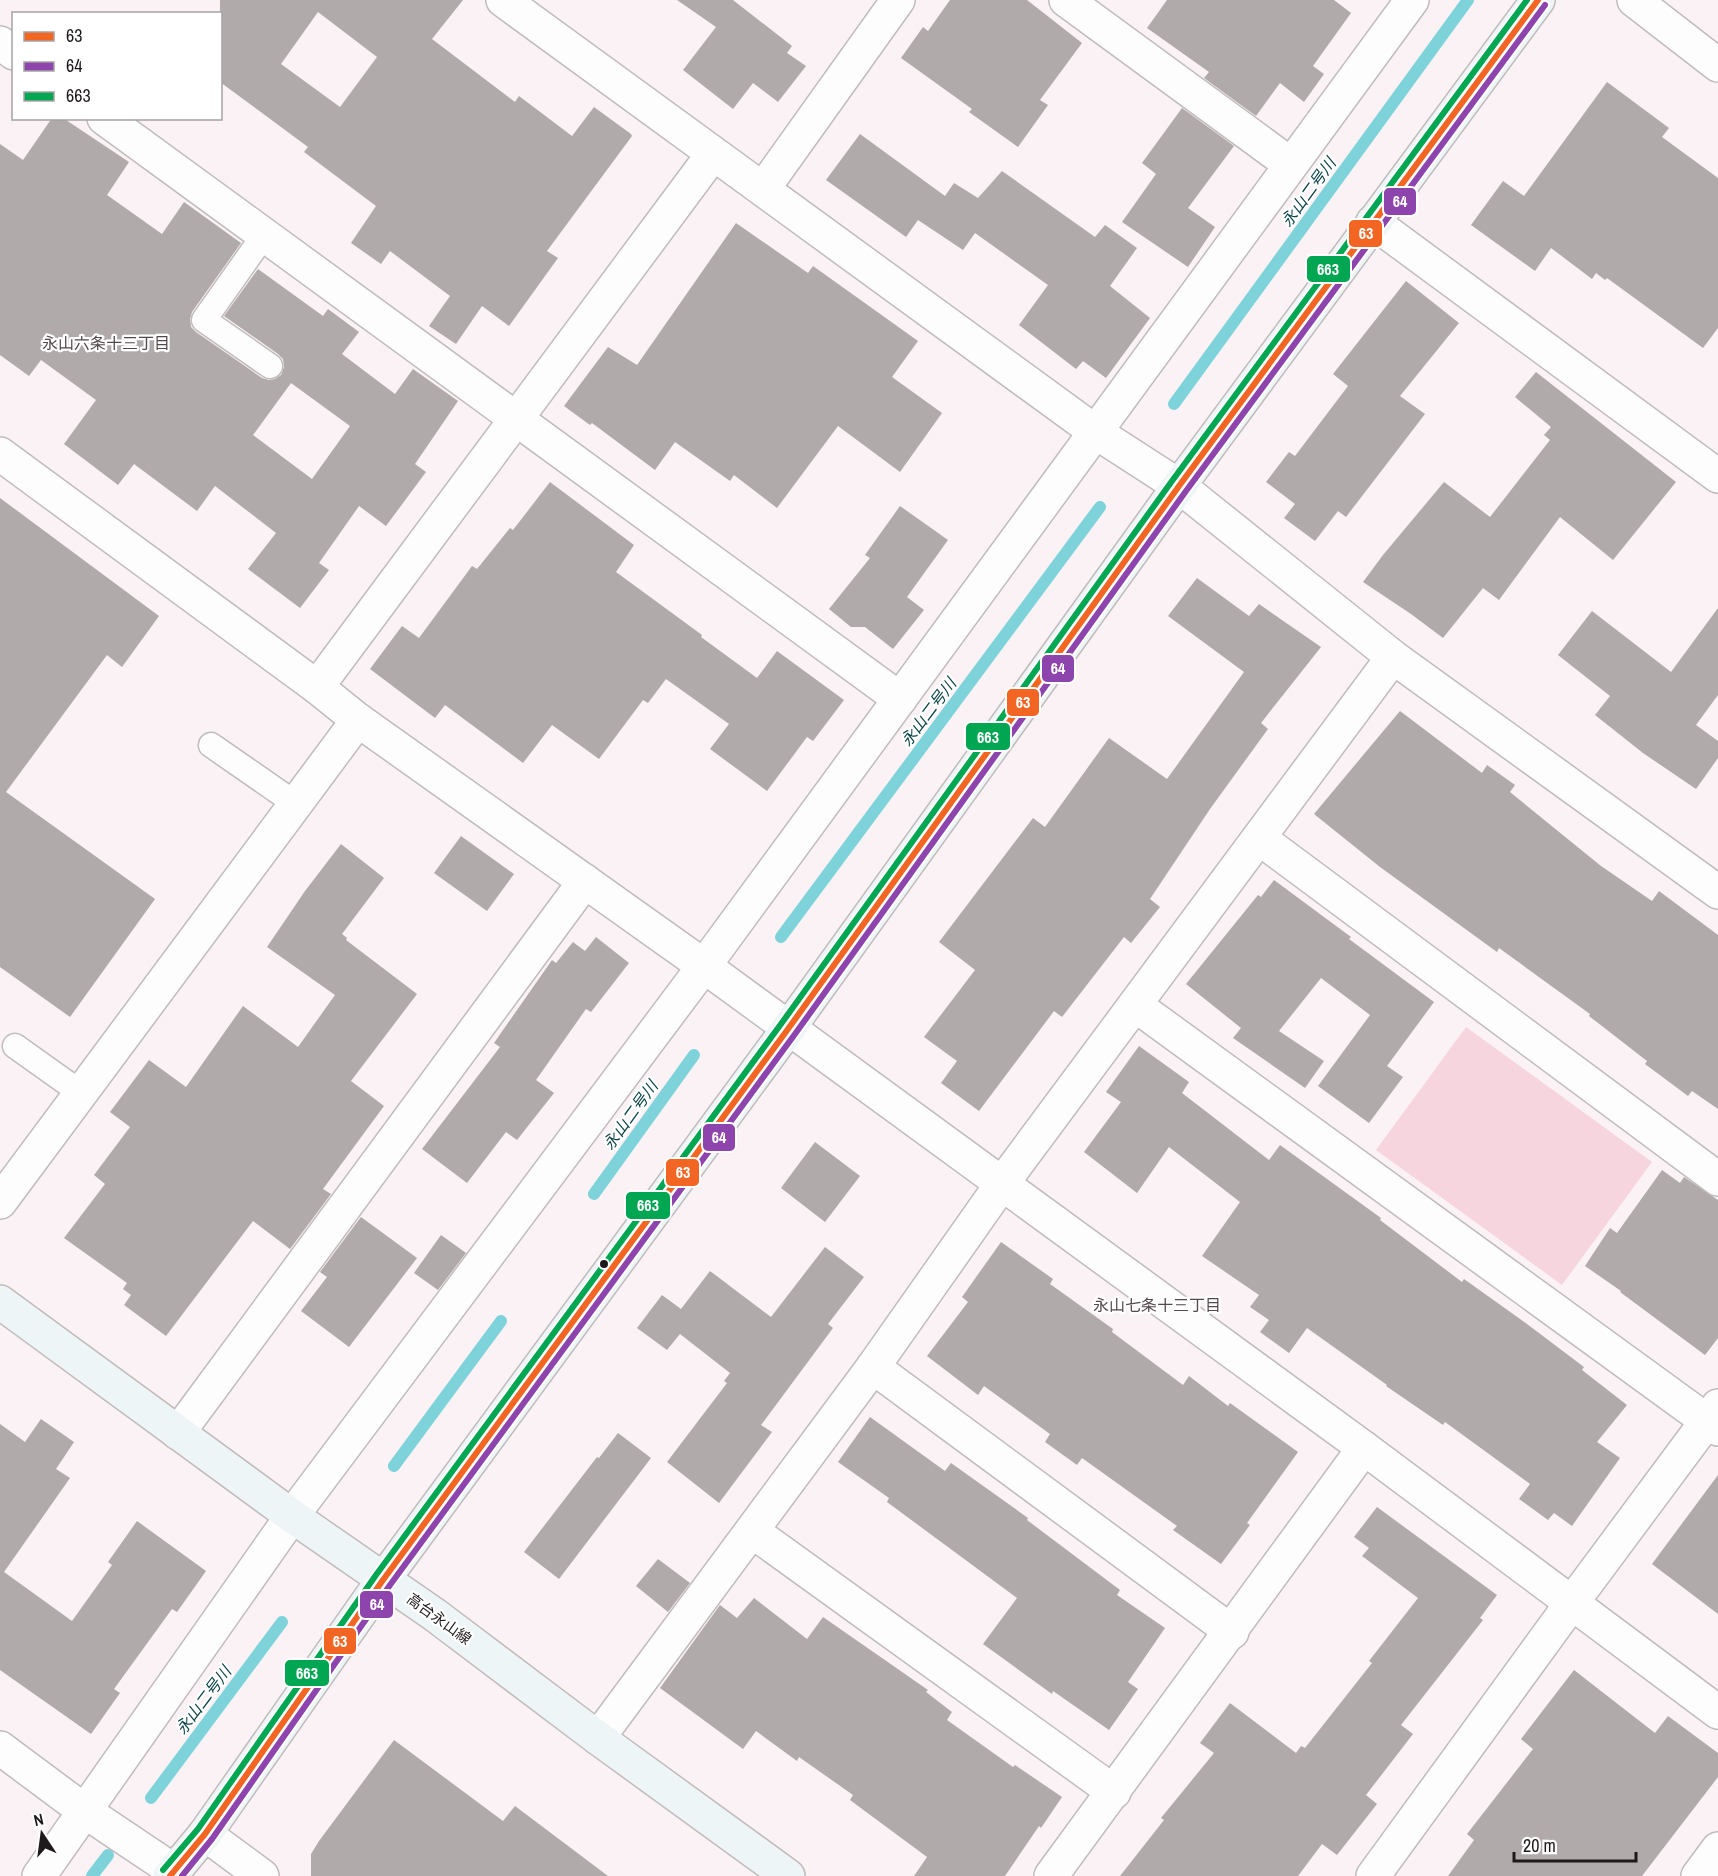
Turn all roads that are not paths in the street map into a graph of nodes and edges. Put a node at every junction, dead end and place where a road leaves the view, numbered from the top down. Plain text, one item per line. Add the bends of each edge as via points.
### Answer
1 (503, 0) edge
2 (898, 0) edge
3 (1066, 0) edge
4 (1412, 0) edge
5 (1538, 0) edge
6 (1634, 0) edge
7 (1718, 65) edge
8 (107, 120) edge
9 (713, 154) junction
10 (1290, 164) junction
11 (763, 189) junction
12 (1373, 222) junction
13 (264, 235) junction
14 (270, 366) dead end
15 (517, 419) junction
16 (1097, 432) junction
17 (0, 454) edge
18 (1718, 476) edge
19 (1179, 486) junction
20 (1393, 657) junction
21 (317, 687) junction
22 (900, 699) junction
23 (358, 720) junction
24 (211, 745) dead end
25 (296, 804) junction
26 (1258, 837) junction
27 (585, 881) junction
28 (1718, 892) edge
29 (704, 966) junction
30 (1135, 1005) junction
31 (788, 1029) junction
32 (15, 1046) dead end
33 (81, 1093) junction
34 (1718, 1179) edge
35 (1001, 1185) junction
36 (0, 1202) edge
37 (0, 1302) edge
38 (873, 1367) junction
39 (1714, 1419) edge
40 (178, 1433) junction
41 (1364, 1448) junction
42 (292, 1516) junction
43 (752, 1531) junction
44 (383, 1580) junction
45 (1571, 1604) junction
46 (1232, 1632) junction
47 (1718, 1712) edge
48 (598, 1738) junction
49 (0, 1748) edge
50 (1114, 1792) junction
51 (86, 1812) junction
52 (205, 1834) junction
53 (1718, 1849) edge
54 (172, 1874) edge
55 (39, 1876) edge
56 (262, 1876) edge
57 (788, 1876) edge
58 (1052, 1876) edge
59 (1373, 1876) edge
60 (1698, 1876) edge

1 - 9 street
2 - 11 street
3 - 10 street
4 - 10 street
5 - 12 street
6 - 7 street
8 - 13 street
9 - 11 street
9 - 15 street
10 - 16 street
11 - 16 street
12 - 18 street
12 - 19 street
13 - 14 lane via 204,320
13 - 15 street
15 - 21 street
15 - 22 street
16 - 19 street
16 - 22 street
17 - 21 street
19 - 20 street
19 - 31 street
20 - 26 street
20 - 28 street
21 - 23 street
22 - 29 street
23 - 25 street
23 - 27 street
24 - 25 lane
25 - 33 street
26 - 30 street
26 - 34 street
27 - 29 street
27 - 40 street
29 - 31 street
29 - 42 street
30 - 35 street
30 - 39 street
31 - 35 street
31 - 44 street
32 - 33 lane
33 - 36 street
35 - 38 street
35 - 41 street
37 - 40 street, 高台永山線
38 - 43 street
38 - 46 street
39 - 45 street
40 - 42 street, 高台永山線
41 - 45 street
41 - 46 street
42 - 44 street, 高台永山線
42 - 51 street
43 - 48 street
43 - 50 street
44 - 48 street, 高台永山線
44 - 52 street
45 - 47 street
45 - 59 street
46 - 50 street
48 - 57 street, 高台永山線
49 - 51 street
50 - 58 street
51 - 54 street
51 - 55 street
52 - 54 street
52 - 56 street
53 - 60 street

